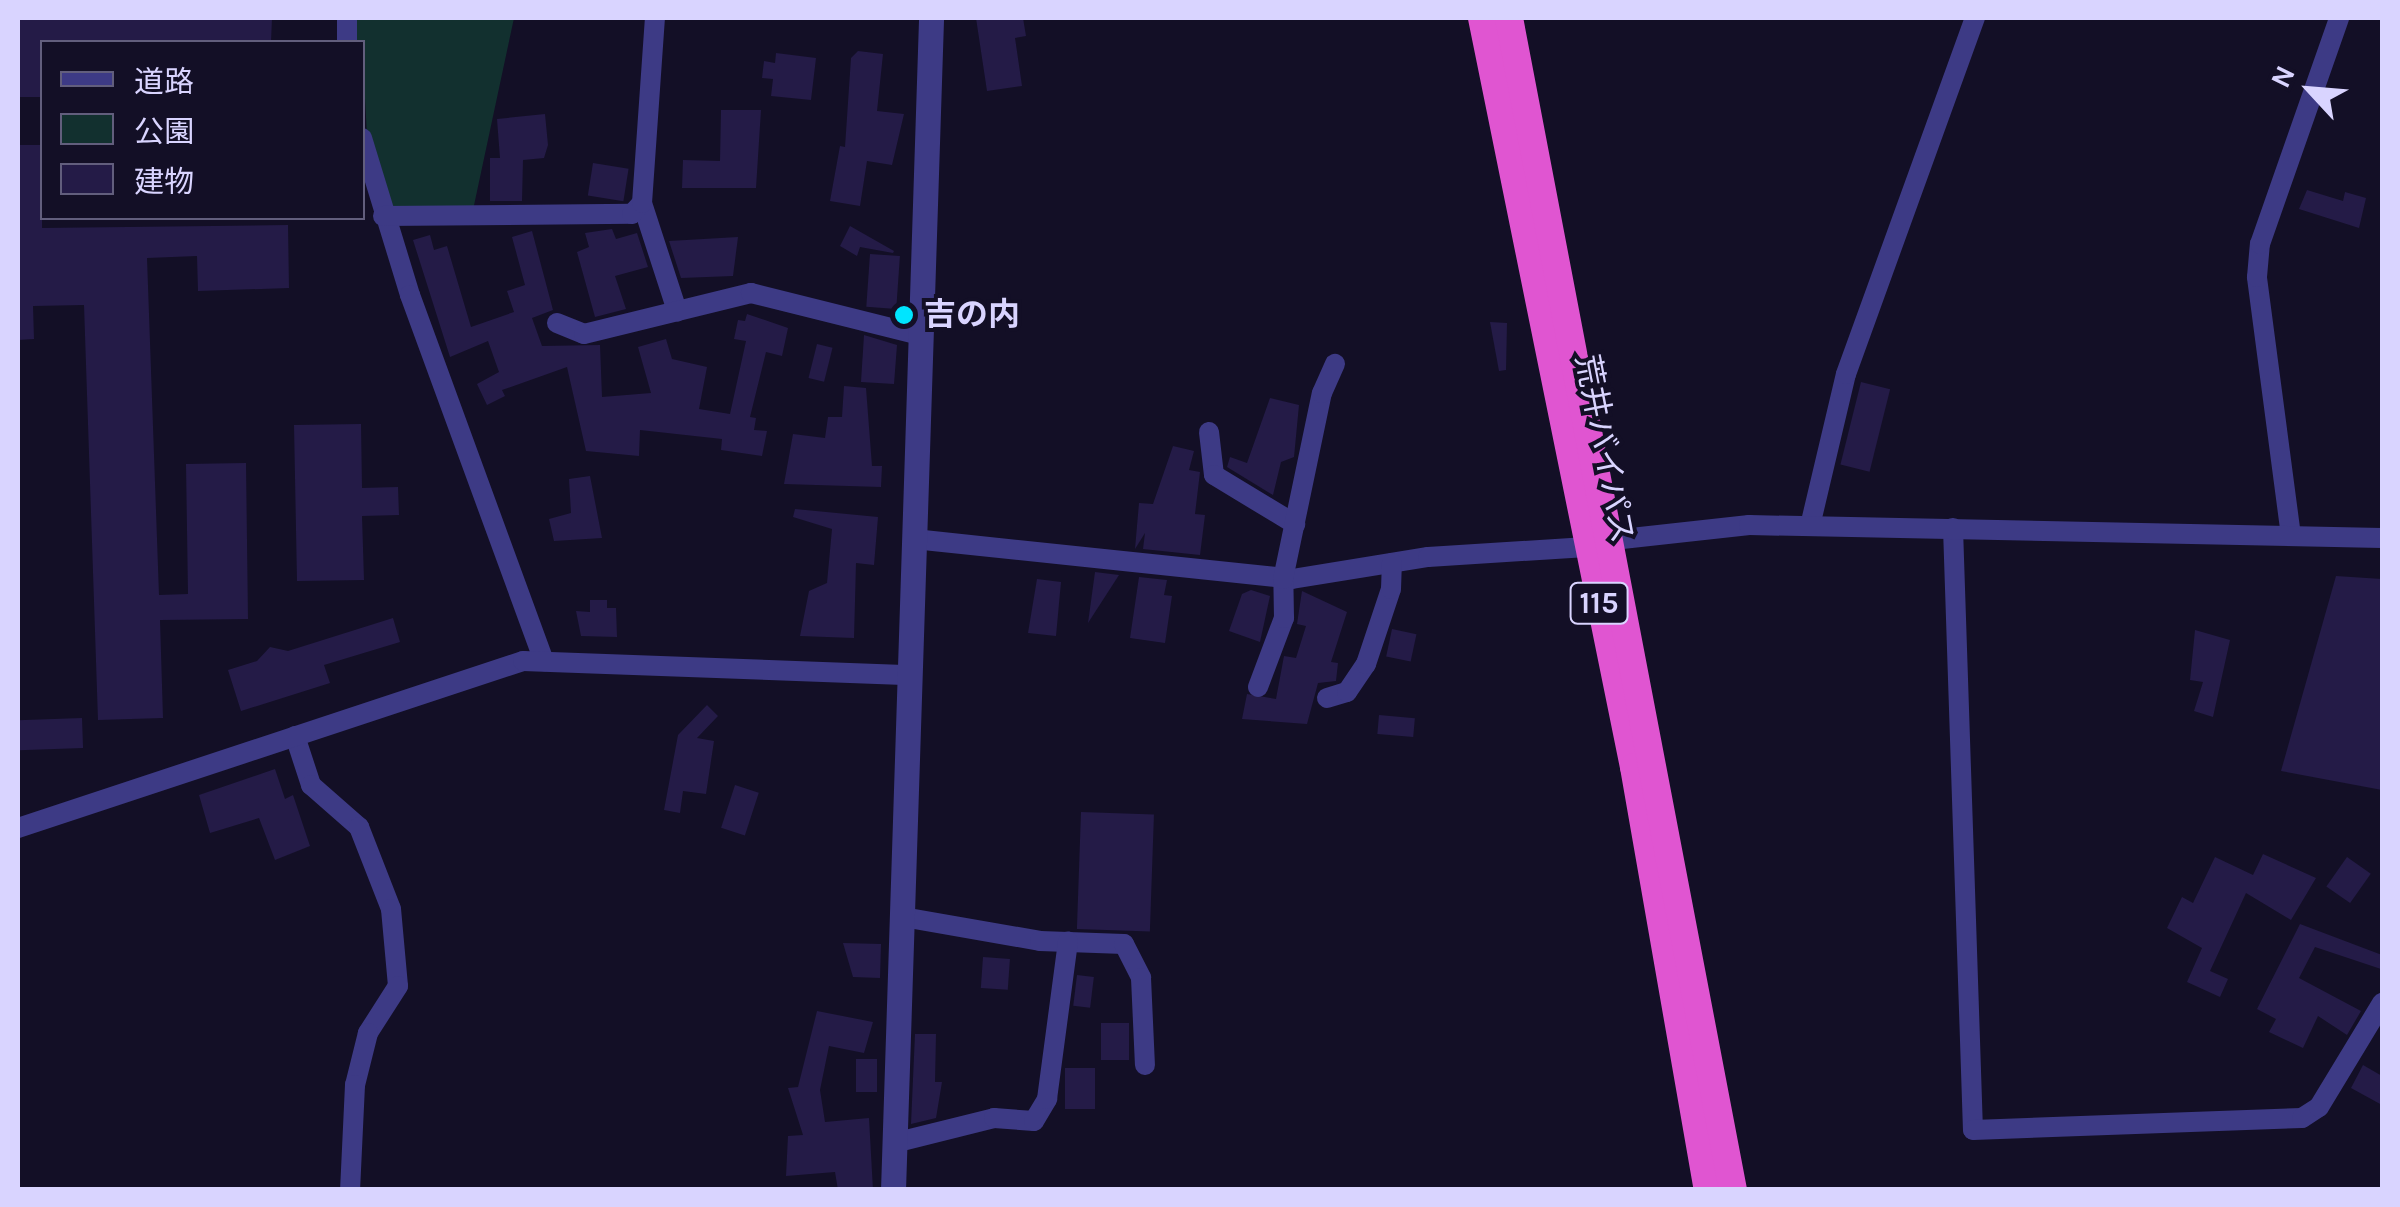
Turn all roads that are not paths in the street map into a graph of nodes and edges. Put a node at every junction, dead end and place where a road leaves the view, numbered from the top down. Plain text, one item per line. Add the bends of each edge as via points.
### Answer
1 (655, 18) edge
2 (930, 18) edge
3 (1482, 18) edge
4 (1509, 18) edge
5 (1975, 18) edge
6 (2339, 18) edge
7 (365, 149) edge
8 (642, 203) junction
9 (383, 216) junction
10 (677, 311) junction
11 (557, 323) dead end
12 (920, 335) junction
13 (1335, 364) dead end
14 (1209, 432) dead end
15 (1295, 524) junction
16 (1810, 526) junction
17 (1953, 528) junction
18 (2291, 536) junction
19 (2382, 538) edge
20 (914, 539) junction
21 (1600, 544) junction
22 (1392, 563) junction
23 (1283, 578) junction
24 (544, 661) junction
25 (910, 675) junction
26 (1258, 687) dead end
27 (1327, 698) dead end
28 (295, 736) junction
29 (18, 828) edge
30 (903, 917) junction
31 (1068, 941) junction
32 (2382, 1004) edge
33 (1145, 1065) dead end
34 (894, 1143) junction
35 (350, 1190) edge
36 (892, 1190) edge
37 (1708, 1190) edge
38 (1733, 1190) edge

1 - 8 street
2 - 12 street
3 - 21 highway, 荒井バイパス / 115
4 - 21 highway, 荒井バイパス / 115
5 - 16 street via 1846,374
6 - 18 street via 2260,244 2257,277
7 - 9 street
8 - 9 street via 624,215
8 - 10 street
9 - 24 street
10 - 11 street via 584,334
10 - 12 street via 716,297 782,296
12 - 20 street
13 - 15 street via 1322,393
14 - 15 street via 1214,475
15 - 23 street
16 - 17 street
16 - 21 street via 1750,525
17 - 18 street
17 - 32 street via 1974,1130 2302,1118 2320,1108
18 - 19 street
20 - 23 street
20 - 25 street
21 - 22 street
21 - 37 highway, 荒井バイパス / 115
21 - 38 highway, 荒井バイパス / 115
22 - 23 street
22 - 27 street via 1391,589 1366,664 1348,692
23 - 26 street via 1284,618
24 - 25 street
24 - 28 street via 523,661
25 - 30 street
28 - 29 street
28 - 35 street via 311,785 359,827 391,909 398,986 368,1033 356,1085
30 - 31 street
30 - 34 street
31 - 33 street via 1124,944 1134,954 1148,1042
31 - 34 street via 1047,1100 1034,1122 994,1118
34 - 36 street

